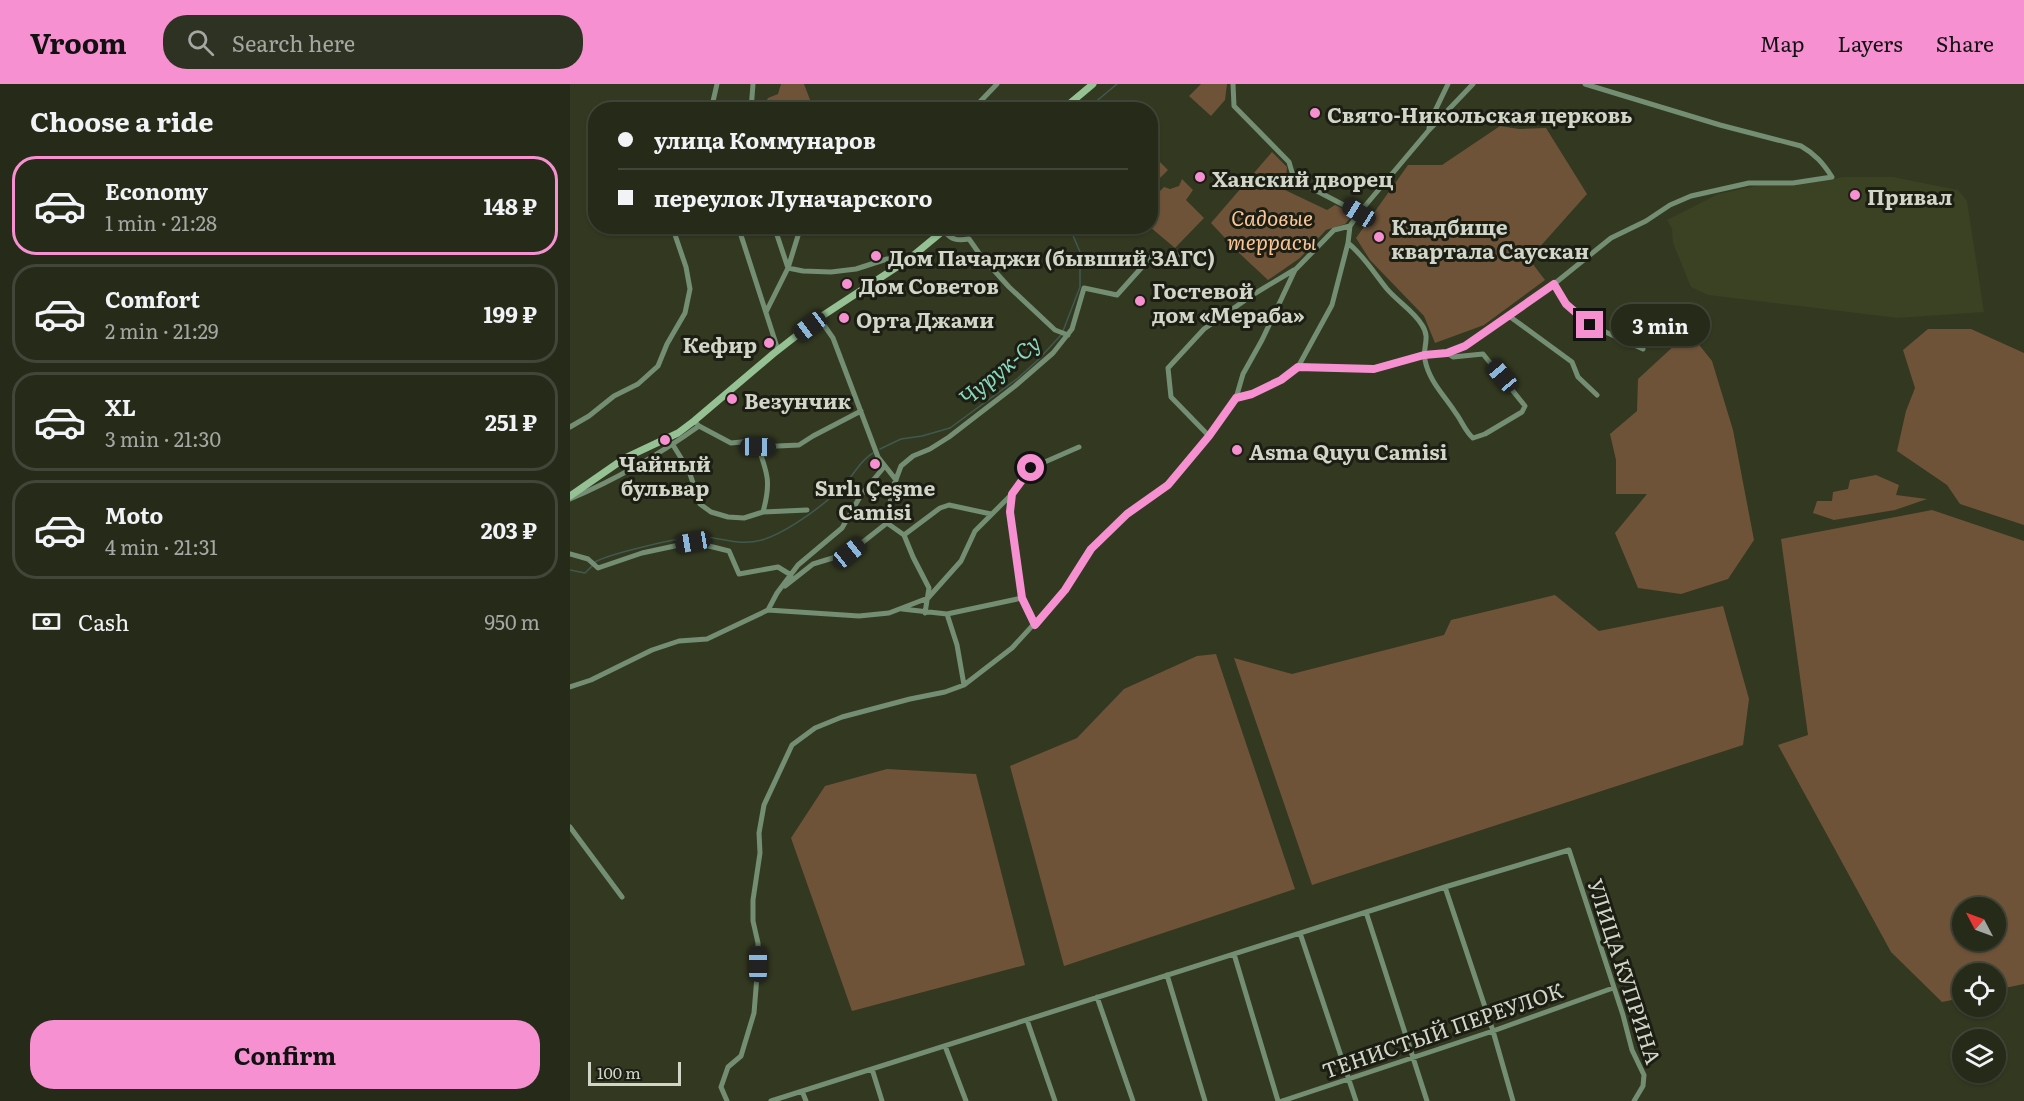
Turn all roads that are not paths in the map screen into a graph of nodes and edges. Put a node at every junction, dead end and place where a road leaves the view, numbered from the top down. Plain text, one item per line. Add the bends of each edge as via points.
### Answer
1 (717, 84) edge
2 (753, 84) edge
3 (997, 84) edge
4 (1093, 84) edge
5 (1233, 84) edge
6 (1448, 84) edge
7 (1473, 84) edge
8 (1585, 84) edge
9 (713, 102) edge
10 (752, 102) edge
11 (980, 102) edge
12 (1072, 102) edge
13 (1429, 130) junction
14 (1359, 213) junction
15 (1350, 226) junction
16 (675, 234) edge
17 (741, 234) edge
18 (777, 234) edge
19 (799, 234) edge
20 (941, 234) edge
21 (949, 234) edge
22 (1348, 243) junction
23 (1204, 251) dead end
24 (909, 259) junction
25 (788, 268) junction
26 (1295, 270) junction
27 (1554, 284) junction
28 (766, 312) junction
29 (1509, 316) junction
30 (819, 318) junction
31 (1064, 333) junction
32 (778, 350) junction
33 (1643, 350) dead end
34 (1447, 353) junction
35 (1424, 355) junction
36 (1298, 367) junction
37 (1597, 395) dead end
38 (1236, 398) junction
39 (861, 411) junction
40 (697, 424) junction
41 (570, 427) edge
42 (1209, 436) junction
43 (673, 445) junction
44 (758, 447) junction
45 (1079, 447) dead end
46 (884, 467) junction
47 (896, 480) junction
48 (1012, 494) junction
49 (570, 498) edge
50 (807, 510) dead end
51 (763, 512) junction
52 (991, 514) junction
53 (887, 523) junction
54 (904, 535) junction
55 (570, 554) edge
56 (791, 574) junction
57 (777, 593) junction
58 (928, 598) junction
59 (1022, 598) junction
60 (901, 609) junction
61 (768, 610) junction
62 (924, 613) junction
63 (947, 614) junction
64 (1035, 625) junction
65 (964, 685) junction
66 (570, 687) edge
67 (570, 827) edge
68 (1445, 887) junction
69 (622, 897) dead end
70 (1366, 912) junction
71 (1300, 933) junction
72 (1234, 954) junction
73 (1167, 975) junction
74 (1613, 988) junction
75 (1097, 997) junction
76 (1027, 1020) junction
77 (1493, 1031) junction
78 (945, 1046) junction
79 (1413, 1056) junction
80 (872, 1069) junction
81 (1349, 1078) junction
82 (802, 1091) junction
83 (727, 1101) edge
84 (771, 1101) edge
85 (806, 1101) edge
86 (882, 1101) edge
87 (966, 1101) edge
88 (1055, 1101) edge
89 (1132, 1101) edge
90 (1205, 1101) edge
91 (1280, 1101) edge
92 (1356, 1101) edge
93 (1427, 1101) edge
94 (1513, 1101) edge
95 (1634, 1101) edge

1 - 9 street
2 - 10 street
3 - 11 street
4 - 12 main road
5 - 14 street via 1234,106 1289,162 1294,179
6 - 13 street
7 - 13 street
8 - 27 street via 1801,146 1823,162 1832,177 1793,183 1749,183 1691,196 1611,238
13 - 14 street
14 - 15 street
15 - 22 street
15 - 26 street via 1334,230
16 - 41 street via 690,288 685,313 658,366 638,384
17 - 28 street
18 - 25 street
19 - 25 street
20 - 24 main road
21 - 31 street via 951,238 969,239 1009,286 1055,330
22 - 35 street via 1424,326
22 - 36 street via 1332,305
23 - 31 street via 1150,257 1117,295 1084,288 1072,329
24 - 25 street via 887,259 831,272
24 - 30 main road
25 - 28 street
26 - 38 street via 1243,374
26 - 42 street via 1204,329 1168,368 1171,397
27 - 29 street
27 - 33 street via 1566,304 1590,325
28 - 32 street
29 - 34 street via 1465,346
29 - 37 street via 1572,363 1578,377
30 - 32 main road
30 - 39 street via 833,338
31 - 47 street via 1053,353 949,437 913,456 901,466
32 - 40 main road
34 - 35 street
34 - 35 street via 1453,357 1483,354 1526,406 1522,412 1473,438 1434,382
35 - 36 street via 1374,369
36 - 38 street via 1281,380
38 - 42 street
39 - 44 street via 799,446
39 - 46 street
40 - 43 street
40 - 44 street via 731,443 752,441
40 - 49 main road via 625,458
42 - 64 street via 1168,485 1127,514 1091,549 1065,590
43 - 49 street via 614,480
43 - 51 street via 689,471 700,504 728,517 744,518
44 - 51 street via 769,489
45 - 48 street via 1031,468
46 - 47 street
46 - 56 street via 861,495 842,528
47 - 53 street
48 - 52 street
48 - 59 street via 1010,512
50 - 51 street
52 - 54 street via 949,505
52 - 58 street via 975,531 961,561
53 - 54 street
53 - 57 street via 849,553 813,564
54 - 58 street via 929,588
55 - 56 street via 598,568 693,542 729,551 739,574 778,567
56 - 57 street
57 - 61 street
58 - 60 street
58 - 62 street
59 - 63 street
59 - 64 street
60 - 61 street via 859,616
60 - 62 street
61 - 66 street via 707,639 679,641 652,650
62 - 63 street
63 - 65 street
64 - 65 street
65 - 83 street via 842,717 815,728 792,745 764,806 759,833 753,900 758,953 754,1013 741,1056 728,1067 722,1087
67 - 69 street
68 - 70 street
68 - 74 street, УЛИЦА КУПРИНА via 1569,849
68 - 77 street
70 - 71 street
70 - 79 street
71 - 72 street
71 - 81 street
72 - 73 street
72 - 91 street
73 - 75 street
73 - 90 street
74 - 77 street, ТЕНИСТЫЙ ПЕРЕУЛОК
74 - 95 street, УЛИЦА КУПРИНА via 1644,1075 1643,1086
75 - 76 street
75 - 89 street
76 - 78 street
76 - 88 street
77 - 79 street, ТЕНИСТЫЙ ПЕРЕУЛОК
77 - 94 street
78 - 80 street
78 - 87 street
79 - 81 street, ТЕНИСТЫЙ ПЕРЕУЛОК
79 - 93 street
80 - 82 street
80 - 86 street
81 - 91 street, ТЕНИСТЫЙ ПЕРЕУЛОК
81 - 92 street
82 - 84 street
82 - 85 street

